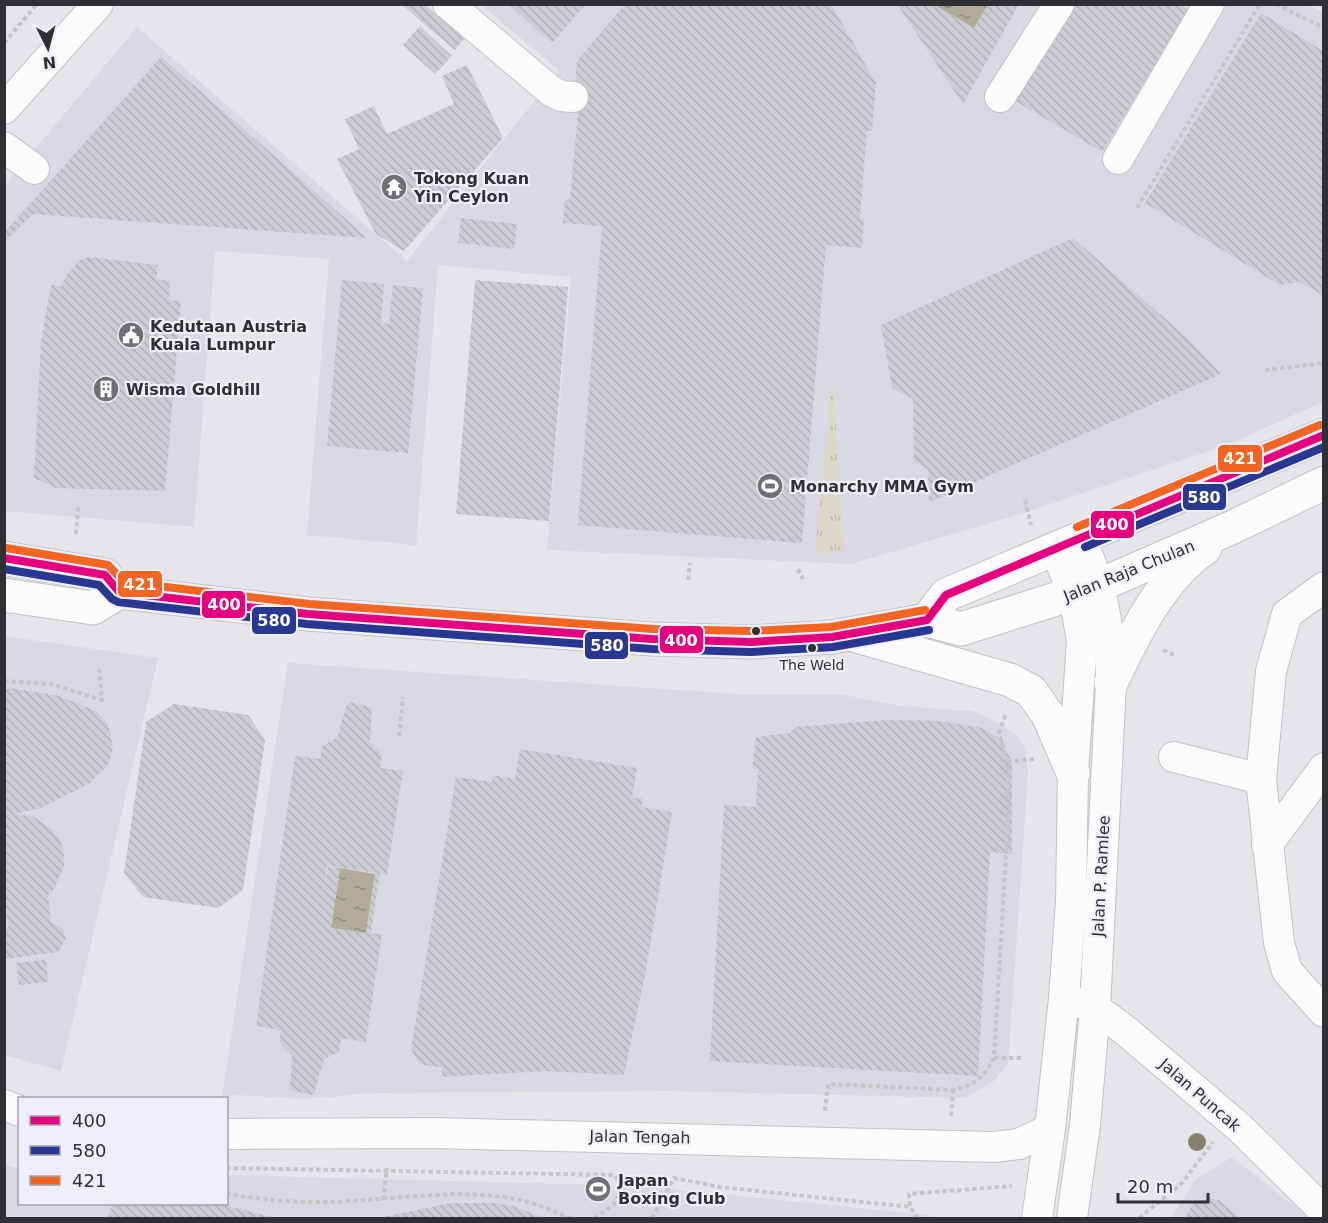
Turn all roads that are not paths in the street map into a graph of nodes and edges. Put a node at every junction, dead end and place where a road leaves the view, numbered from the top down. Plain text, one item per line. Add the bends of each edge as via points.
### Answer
1 (98, 4) edge
2 (448, 4) edge
3 (1059, 4) edge
4 (1209, 4) edge
5 (573, 97) dead end
6 (1000, 97) dead end
7 (4, 109) edge
8 (4, 147) edge
9 (1118, 159) dead end
10 (34, 170) dead end
11 (1323, 435) edge
12 (1323, 483) edge
13 (1233, 528) junction
14 (1068, 544) junction
15 (4, 558) edge
16 (1323, 587) edge
17 (1087, 590) junction
18 (119, 592) junction
19 (4, 596) edge
20 (927, 620) junction
21 (850, 635) junction
22 (1111, 683) junction
23 (1174, 757) dead end
24 (1323, 768) edge
25 (1073, 773) junction
26 (1261, 779) junction
27 (1267, 845) junction
28 (1064, 998) junction
29 (1095, 1008) junction
30 (1323, 1012) edge
31 (1050, 1129) junction
32 (228, 1134) edge
33 (1287, 1177) junction
34 (1323, 1211) edge
35 (1037, 1218) edge
36 (1072, 1218) edge
37 (1311, 1218) edge

1 - 7 street
2 - 5 street via 551,92
3 - 6 street
4 - 9 street
8 - 10 street
11 - 14 main road
12 - 13 main road, Jalan Raja Chulan
13 - 17 main road, Jalan Raja Chulan
13 - 22 main road via 1191,558 1156,597
14 - 17 street, Jalan P. Ramlee
14 - 20 main road via 946,595
15 - 18 main road via 105,574
16 - 26 street via 1287,614 1271,671
17 - 20 main road, Jalan Raja Chulan via 962,630
17 - 22 street, Jalan P. Ramlee via 1111,642
17 - 25 street, Jalan P. Ramlee
18 - 19 main road via 93,608
18 - 21 main road, Jalan Raja Chulan via 308,614 595,636 751,642
20 - 21 main road, Jalan Raja Chulan
21 - 25 main road via 1010,680 1031,691 1048,715
22 - 29 street, Jalan P. Ramlee
23 - 26 street
24 - 27 street
25 - 28 street, Jalan P. Ramlee via 1071,901
26 - 27 street
27 - 30 street via 1279,943 1287,971
28 - 29 street, Jalan Puncak
28 - 31 street, Jalan P. Ramlee
29 - 33 street, Jalan Puncak via 1240,1128
29 - 36 street, Jalan P. Ramlee
31 - 32 street, Jalan Tengah via 1019,1144 994,1147 446,1133
31 - 35 street, Jalan P. Ramlee
33 - 34 street, Jalan Puncak
33 - 37 street via 1284,1195

